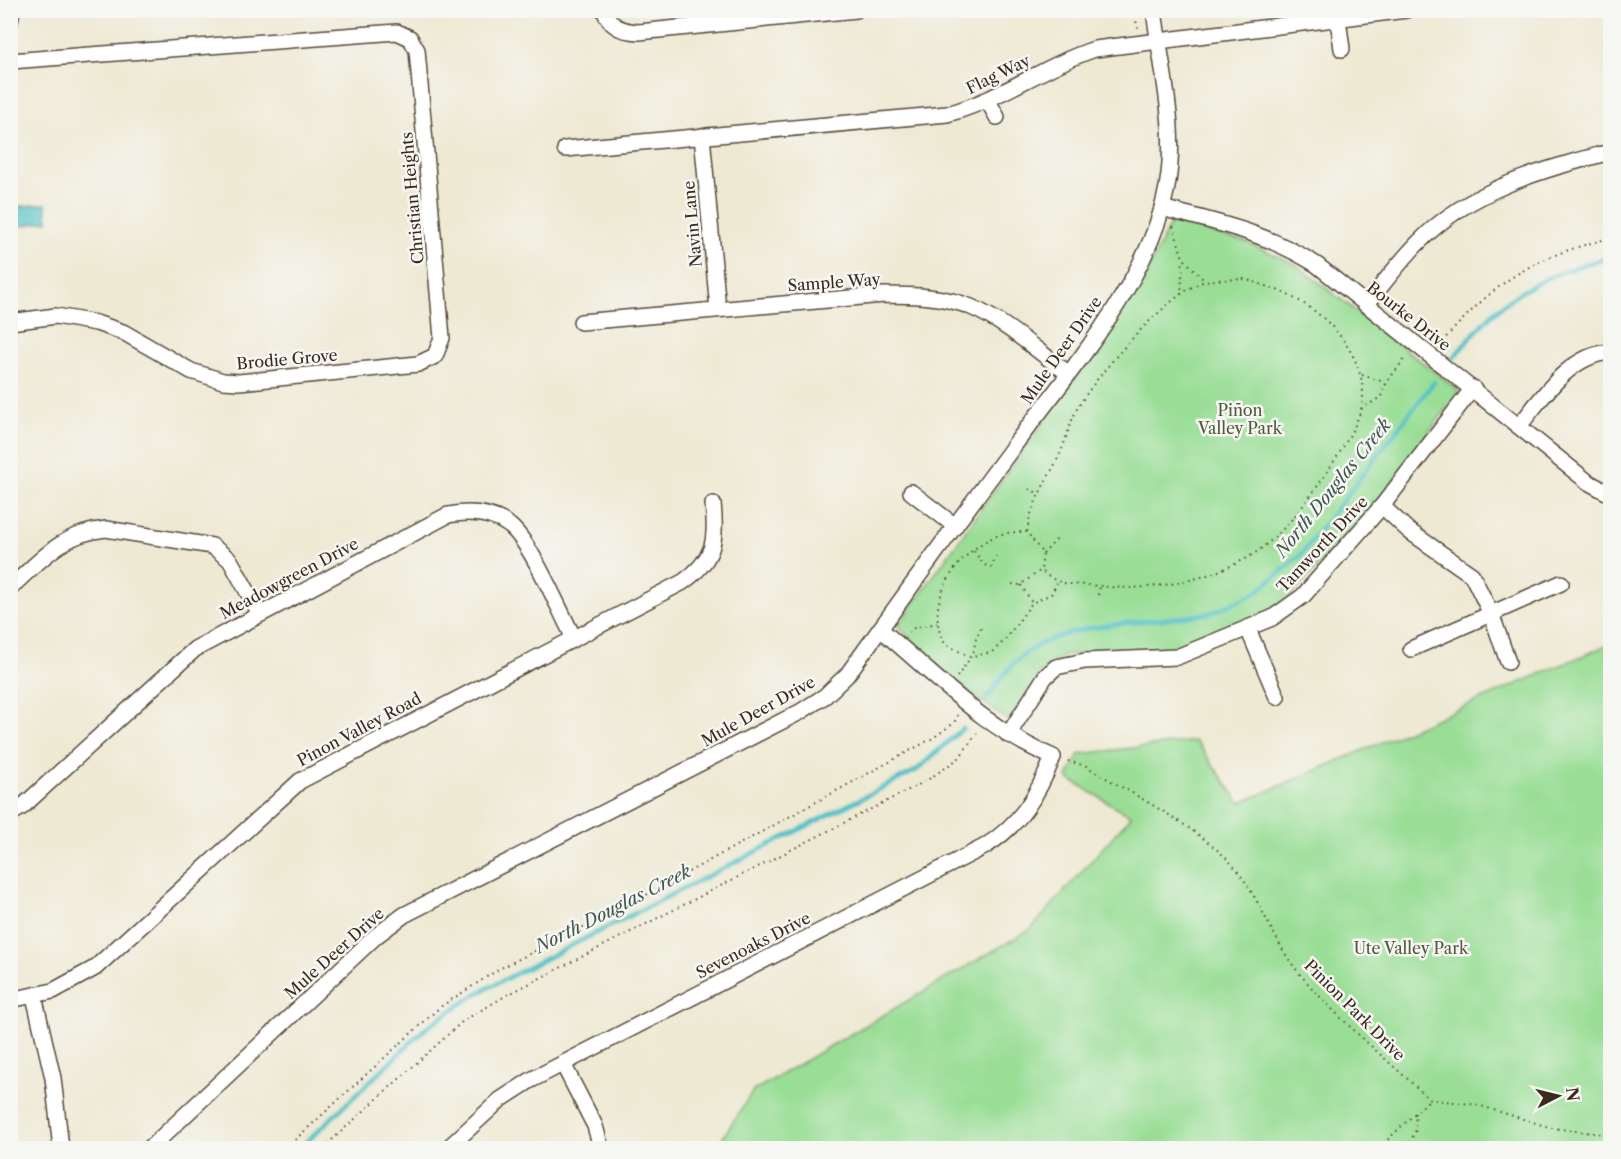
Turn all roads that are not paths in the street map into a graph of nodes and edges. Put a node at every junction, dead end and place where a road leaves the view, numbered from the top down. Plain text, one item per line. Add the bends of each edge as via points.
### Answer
1 (12, 10) edge
2 (604, 10) edge
3 (856, 10) edge
4 (1154, 10) edge
5 (1406, 10) edge
6 (820, 13) edge
7 (1328, 17) edge
8 (10, 22) edge
9 (1158, 41) junction
10 (1342, 49) dead end
11 (11, 58) edge
12 (988, 101) junction
13 (997, 117) dead end
14 (702, 136) junction
15 (565, 149) dead end
16 (1611, 152) edge
17 (1162, 208) junction
18 (1366, 305) junction
19 (718, 309) junction
20 (10, 322) edge
21 (581, 322) dead end
22 (1611, 352) edge
23 (435, 356) joint
24 (1068, 373) junction
25 (1473, 388) junction
26 (1519, 426) junction
27 (911, 492) dead end
28 (1611, 494) edge
29 (713, 504) dead end
30 (1382, 506) junction
31 (955, 526) junction
32 (1561, 583) dead end
33 (10, 588) edge
34 (260, 614) junction
35 (1492, 616) junction
36 (880, 628) junction
37 (1248, 629) junction
38 (574, 638) junction
39 (1411, 649) dead end
40 (1508, 662) dead end
41 (1277, 698) dead end
42 (1008, 735) junction
43 (10, 814) edge
44 (34, 996) junction
45 (10, 1000) edge
46 (563, 1064) junction
47 (61, 1149) edge
48 (150, 1149) edge
49 (448, 1149) edge
50 (601, 1149) edge

1 - 8 street
2 - 6 street via 608,22 623,31 639,32
3 - 6 street
4 - 9 street, Mule Deer Drive
5 - 7 street, Flag Way
7 - 9 street, Flag Way
7 - 10 street
9 - 12 street, Flag Way via 1081,54
9 - 17 street, Mule Deer Drive via 1170,144
11 - 23 street, Christian Heights via 397,32 410,38 417,50 442,338
12 - 13 street
12 - 14 street, Flag Way via 947,114
14 - 15 street, Flag Way
14 - 19 street, Navin Lane
16 - 18 street via 1539,171 1459,210 1420,241
17 - 18 street, Bourke Drive via 1278,242 1317,265
17 - 24 street, Mule Deer Drive via 1156,232 1135,277
18 - 25 street, Bourke Drive
19 - 21 street, Sample Way
19 - 24 street, Sample Way via 884,295 933,298 988,315
20 - 23 street, Brodie Grove via 56,316 96,323 123,332 191,371 223,381 418,364
22 - 26 street via 1602,352 1570,368
24 - 31 street, Mule Deer Drive
25 - 26 street, Bourke Drive
25 - 30 street, Tamworth Drive
26 - 28 street, Bourke Drive via 1588,482
27 - 31 street
29 - 38 street, Pinon Valley Road via 713,546 695,573
30 - 35 street via 1409,531 1472,575
30 - 37 street, Tamworth Drive via 1303,596
31 - 36 street, Mule Deer Drive
32 - 35 street
33 - 34 street via 67,538 106,529 212,546 230,560
34 - 38 street, Meadowgreen Drive via 435,521 475,512 498,520 519,536
34 - 43 street, Meadowgreen Drive via 206,641 182,658
35 - 39 street
35 - 40 street
36 - 42 street via 964,704
36 - 48 street, Mule Deer Drive via 847,675 814,704 404,915 376,936
37 - 41 street
37 - 42 street, Tamworth Drive via 1177,657 1056,667 1045,677
38 - 44 street, Pinon Valley Road via 300,781 94,968 67,985
42 - 46 street, Sevenoaks Drive via 1053,757 1033,802 997,838
44 - 45 street, Pinon Valley Road
44 - 47 street via 53,1078
46 - 49 street, Sevenoaks Drive via 500,1100
46 - 50 street via 595,1126

